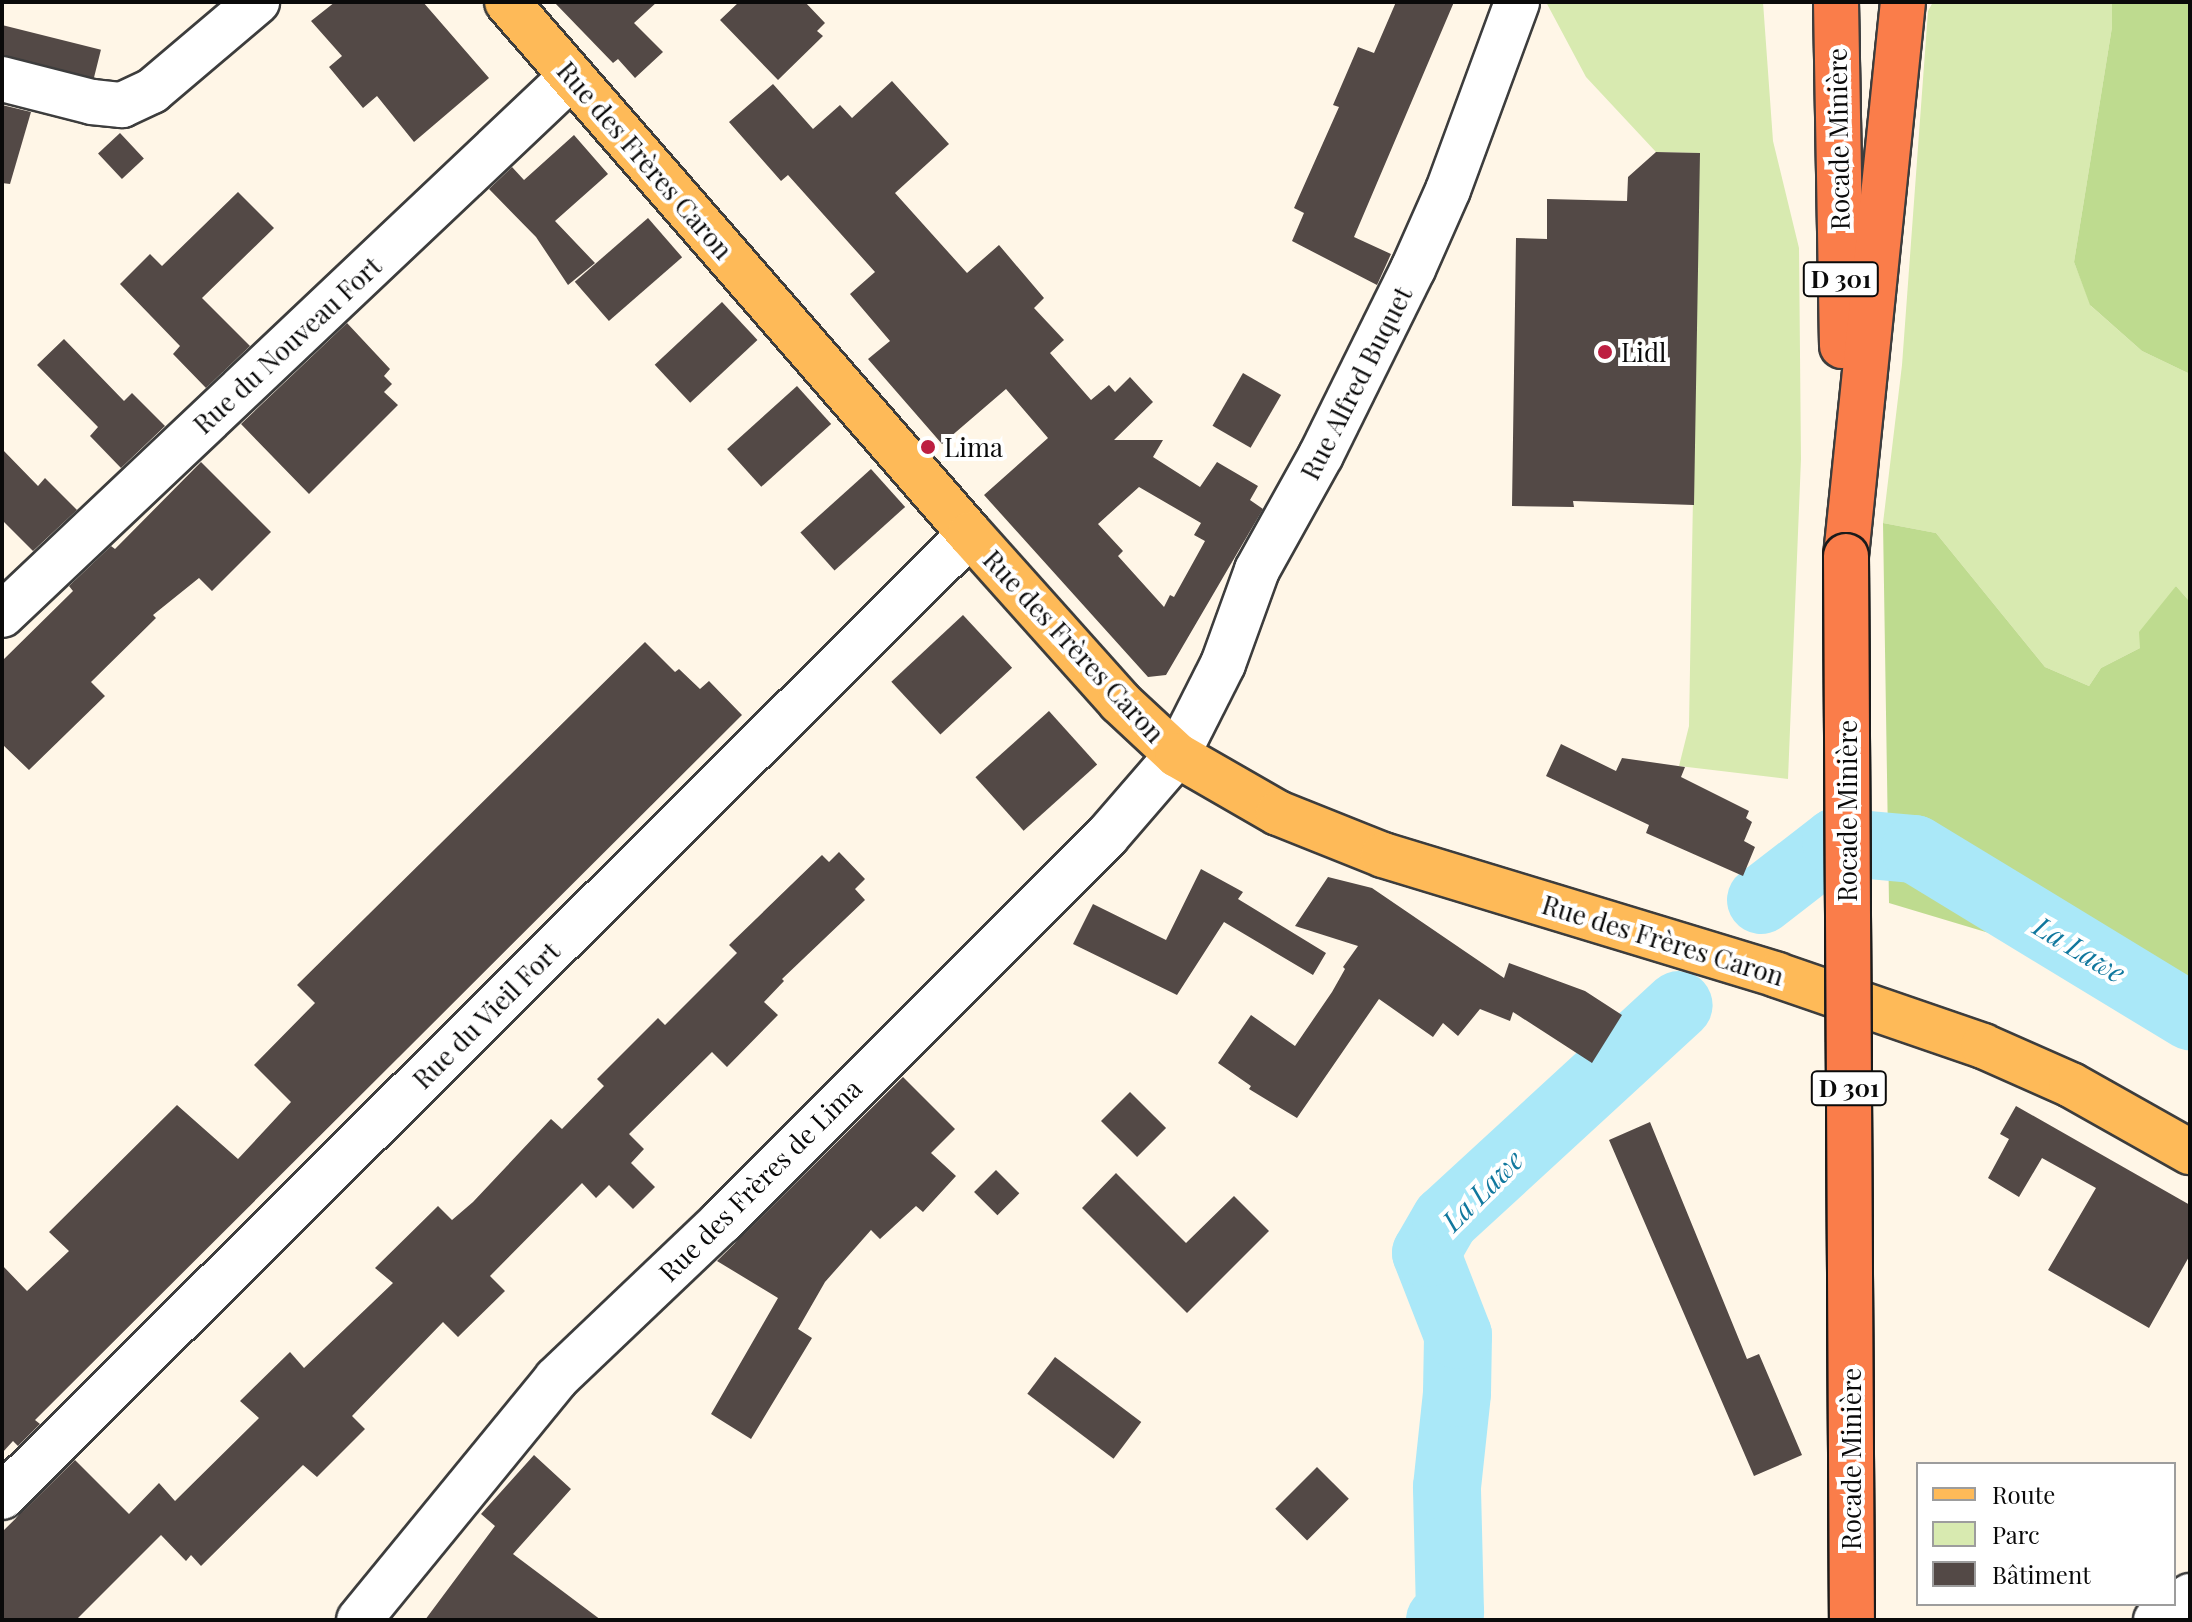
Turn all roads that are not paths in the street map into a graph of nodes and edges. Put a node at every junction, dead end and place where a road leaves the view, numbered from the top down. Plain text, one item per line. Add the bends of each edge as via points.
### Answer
1 (257, 2) edge
2 (507, 2) edge
3 (1517, 2) edge
4 (1836, 2) edge
5 (1903, 2) edge
6 (572, 76) junction
7 (2, 79) edge
8 (970, 534) junction
9 (1846, 556) junction
10 (2, 615) edge
11 (1177, 755) junction
12 (2190, 1152) edge
13 (2, 1497) edge
14 (2176, 1606) edge
15 (359, 1620) edge
16 (1852, 1620) edge
17 (2156, 1620) edge

1 - 7 street via 152,91 122,105
2 - 6 main road, Rue des Frères Caron
3 - 11 street, Rue Alfred Buquet via 1413,269 1257,570 1223,664
4 - 9 highway, Rocade Minière / D 301
5 - 9 highway
6 - 8 main road, Rue des Frères Caron
6 - 10 street, Rue du Nouveau Fort
8 - 11 main road, Rue des Frères Caron via 1120,702
8 - 13 street, Rue du Vieil Fort
9 - 16 highway, Rocade Minière / D 301, bridge
11 - 12 main road, Rue des Frères Caron via 1278,813 1383,855 1777,975 1983,1046 2071,1085
11 - 15 street, Rue des Frères de Lima via 1107,836 556,1379
14 - 17 street

